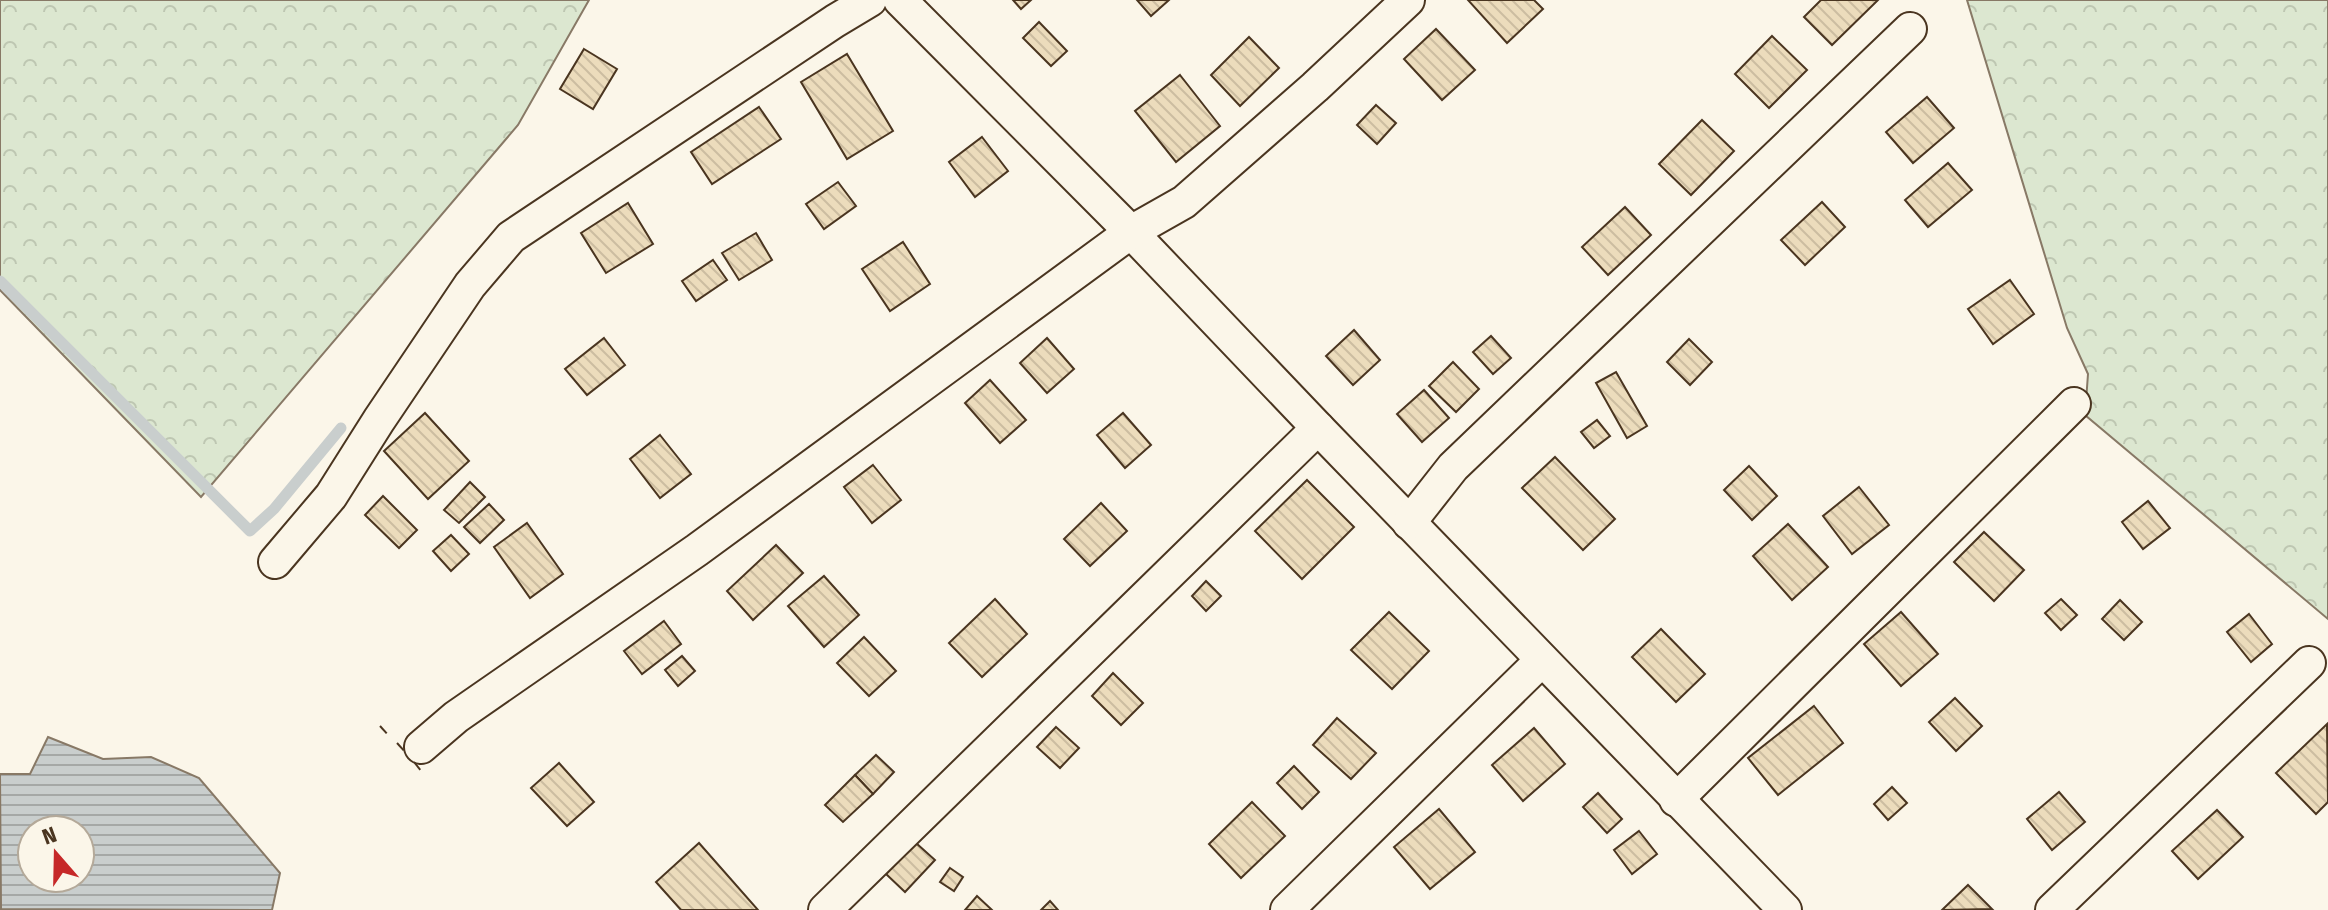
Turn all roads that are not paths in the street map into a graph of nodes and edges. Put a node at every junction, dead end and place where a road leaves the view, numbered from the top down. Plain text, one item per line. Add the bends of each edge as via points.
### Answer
1 (870, 0) edge
2 (900, 0) edge
3 (1408, 0) edge
4 (1910, 29) dead end
5 (1131, 232) junction
6 (2074, 404) dead end
7 (1318, 428) junction
8 (1409, 523) junction
9 (275, 562) dead end
10 (1542, 660) junction
11 (2309, 663) dead end
12 (421, 747) dead end
13 (1676, 800) junction
14 (825, 910) edge
15 (1287, 910) edge
16 (1784, 910) edge
17 (2052, 910) edge

1 - 9 street via 511,237 470,285 331,496
2 - 5 street
3 - 5 street via 1184,202
4 - 8 street via 1453,467
5 - 7 street
5 - 12 street
6 - 13 street
7 - 8 street
7 - 14 street
8 - 10 street
10 - 13 street
10 - 15 street
11 - 17 street
13 - 16 street

